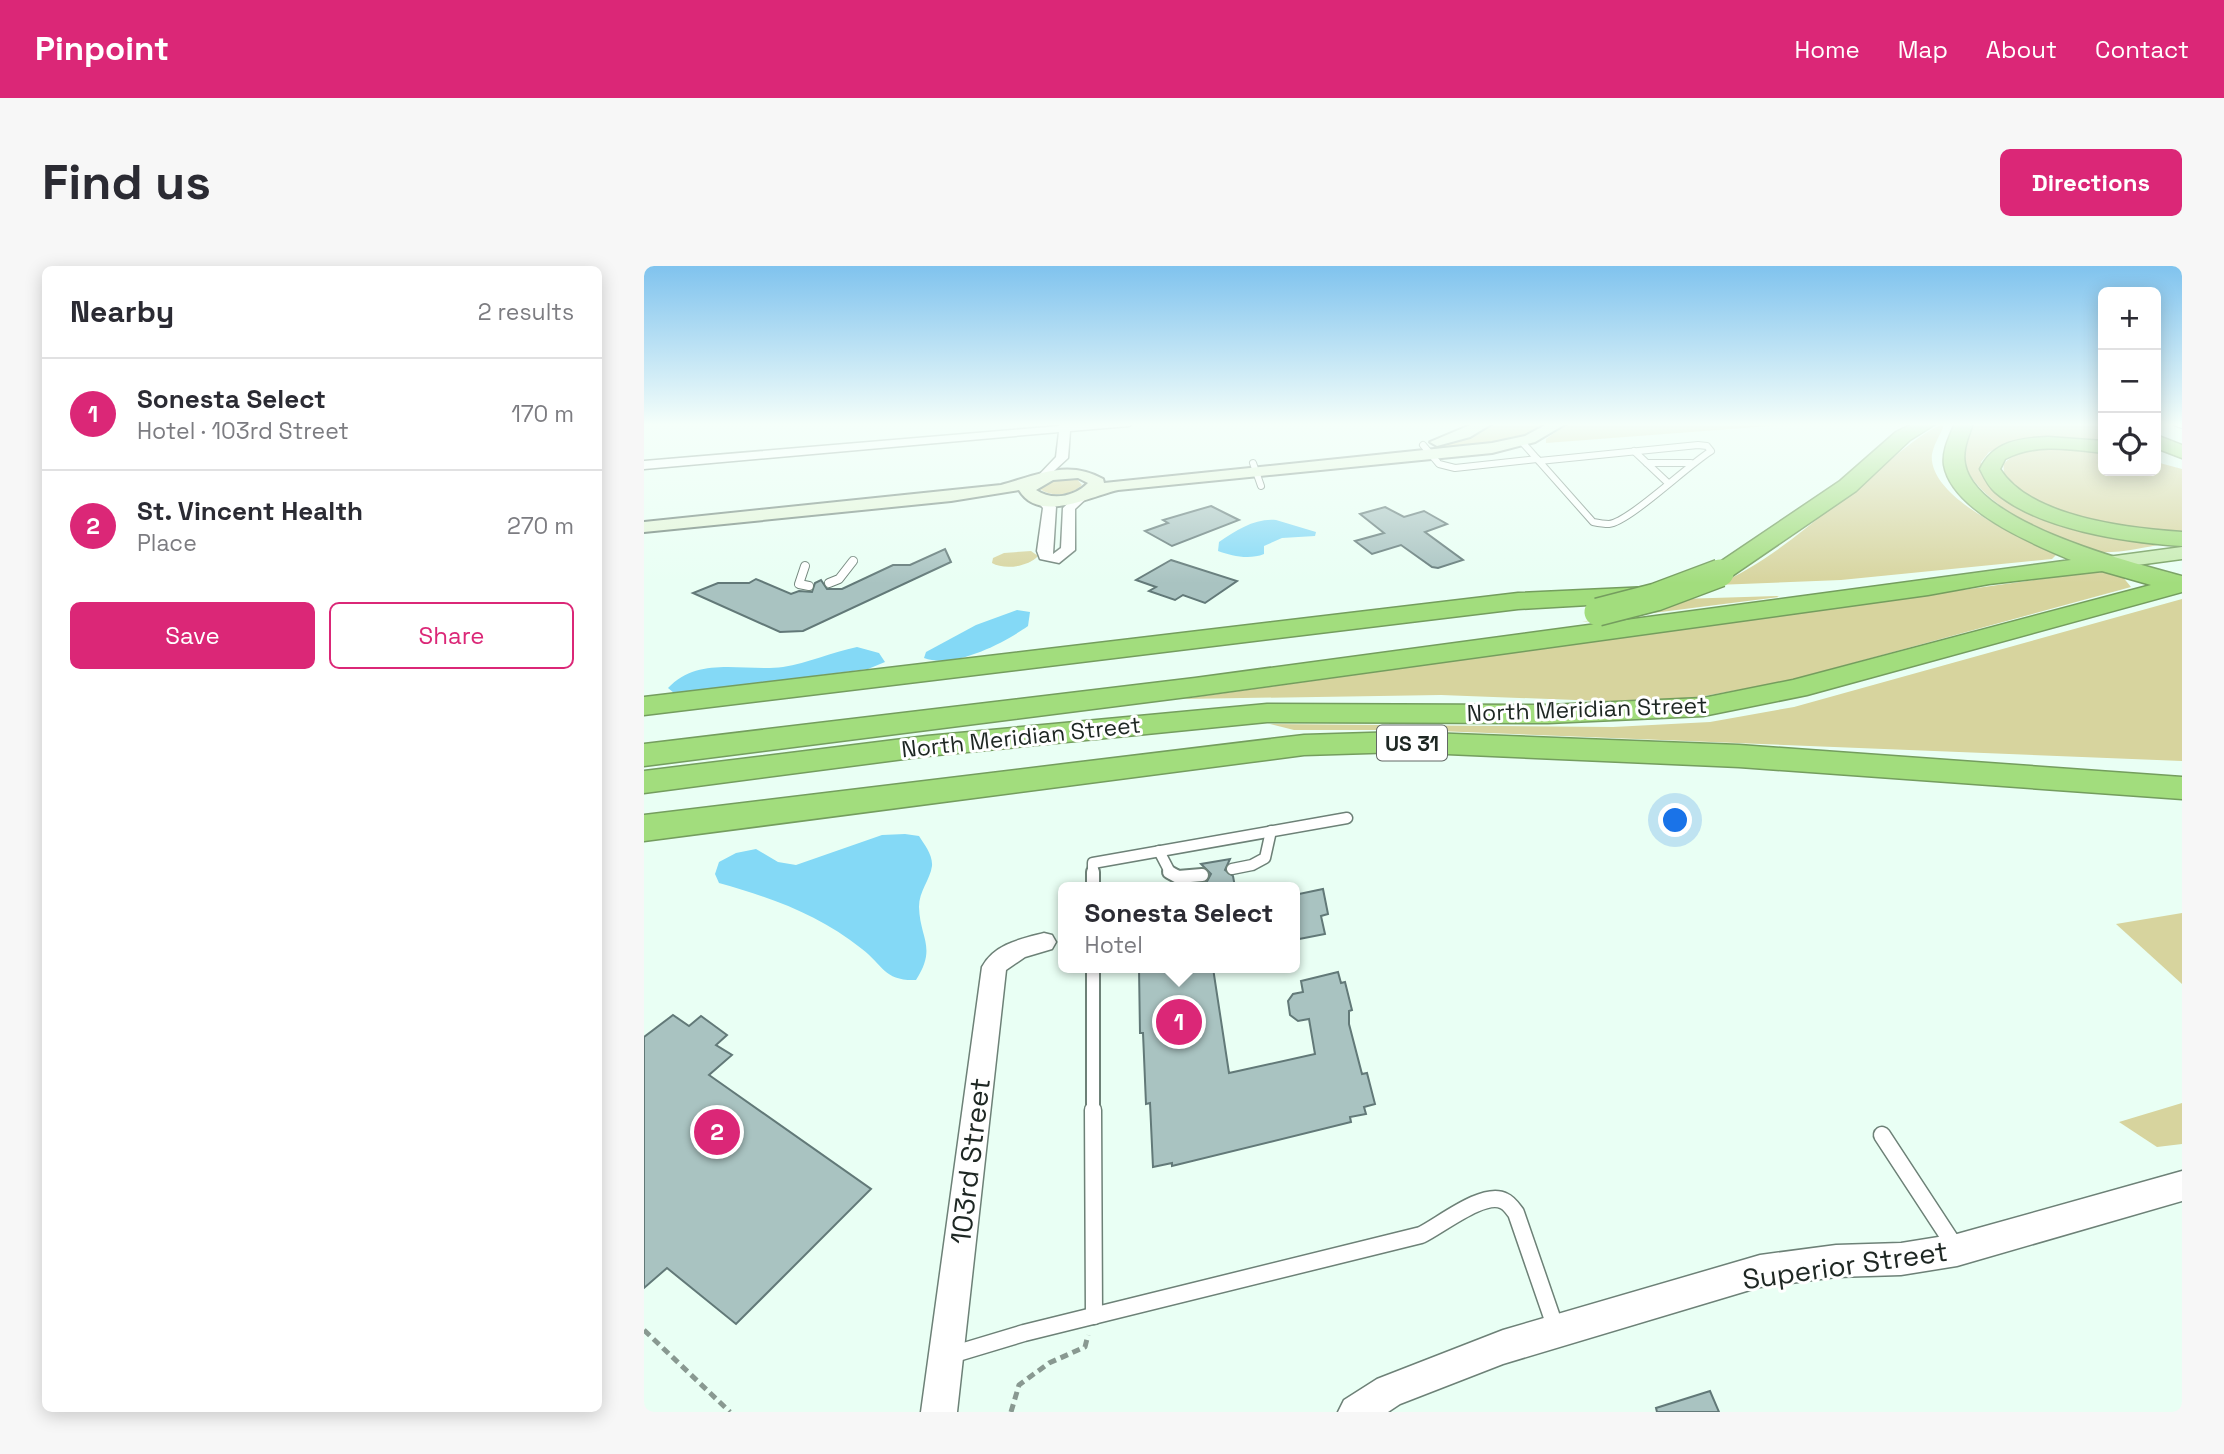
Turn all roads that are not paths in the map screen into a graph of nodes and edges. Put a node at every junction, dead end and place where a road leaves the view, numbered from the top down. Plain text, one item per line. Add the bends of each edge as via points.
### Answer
1 (1048, 476) edge
2 (1079, 476) edge
3 (1217, 476) edge
4 (1553, 476) edge
5 (1661, 476) edge
6 (1675, 476) edge
7 (1834, 476) edge
8 (1858, 476) edge
9 (1959, 476) edge
10 (1996, 476) edge
11 (1668, 483) junction
12 (1086, 484) junction
13 (1039, 489) junction
14 (644, 527) edge
15 (1783, 528) junction
16 (644, 536) edge
17 (2182, 539) edge
18 (2182, 553) edge
19 (853, 561) dead end
20 (2100, 564) junction
21 (805, 566) dead end
22 (1989, 576) junction
23 (829, 583) dead end
24 (2182, 584) edge
25 (809, 586) dead end
26 (1200, 660) junction
27 (644, 706) edge
28 (644, 716) edge
29 (1097, 729) junction
30 (644, 734) edge
31 (644, 755) edge
32 (1739, 756) junction
33 (2182, 767) edge
34 (1086, 771) junction
35 (644, 782) edge
36 (2182, 789) edge
37 (644, 803) edge
38 (1347, 818) dead end
39 (644, 828) edge
40 (1271, 831) junction
41 (644, 842) edge
42 (1160, 851) junction
43 (1232, 869) dead end
44 (1202, 875) dead end
45 (1093, 882) edge
46 (1044, 942) dead end
47 (1093, 973) edge
48 (1882, 1135) dead end
49 (2182, 1186) edge
50 (1957, 1251) junction
51 (1094, 1316) junction
52 (1557, 1333) junction
53 (945, 1356) junction
54 (939, 1412) edge
55 (1356, 1412) edge

1 - 13 street
2 - 12 street
3 - 12 main road
4 - 11 lane via 1593,522 1611,524
5 - 11 lane
6 - 11 lane
7 - 15 highway
8 - 15 highway
9 - 20 highway via 2008,520
10 - 17 highway via 2004,488 2049,512 2108,530
12 - 13 main road
12 - 13 main road via 1064,500
12 - 13 street via 1069,508 1068,550 1053,562 1044,551 1052,511
13 - 14 main road
13 - 16 main road via 1003,498
15 - 26 highway, bridge via 1720,573 1598,612
18 - 20 main road, North Meridian Street
19 - 23 lane via 839,579
20 - 22 highway, North Meridian Street
20 - 24 highway
21 - 25 lane via 799,584
22 - 27 highway via 1836,588 1518,601
22 - 31 highway, North Meridian Street via 1370,664
24 - 29 highway, North Meridian Street via 1796,689 1703,706 1548,714 1266,713
26 - 28 highway
26 - 30 highway
29 - 35 highway, North Meridian Street
29 - 37 highway
32 - 33 highway, US 31 via 1869,754
32 - 34 highway, US 31 via 1356,743
32 - 36 highway
34 - 39 highway
34 - 41 highway, US 31
38 - 40 lane
40 - 42 lane
40 - 43 lane via 1265,858
42 - 44 lane via 1170,875
42 - 45 lane via 1093,863
46 - 53 street, 103rd Street via 1014,951 994,967
47 - 51 lane
48 - 50 lane
49 - 50 street, Superior Street
50 - 52 street, Superior Street via 1760,1271
51 - 52 lane via 1422,1235 1482,1201 1502,1198 1516,1213
51 - 53 lane
52 - 55 street, Superior Street via 1444,1368 1389,1391
53 - 54 street, 103rd Street

